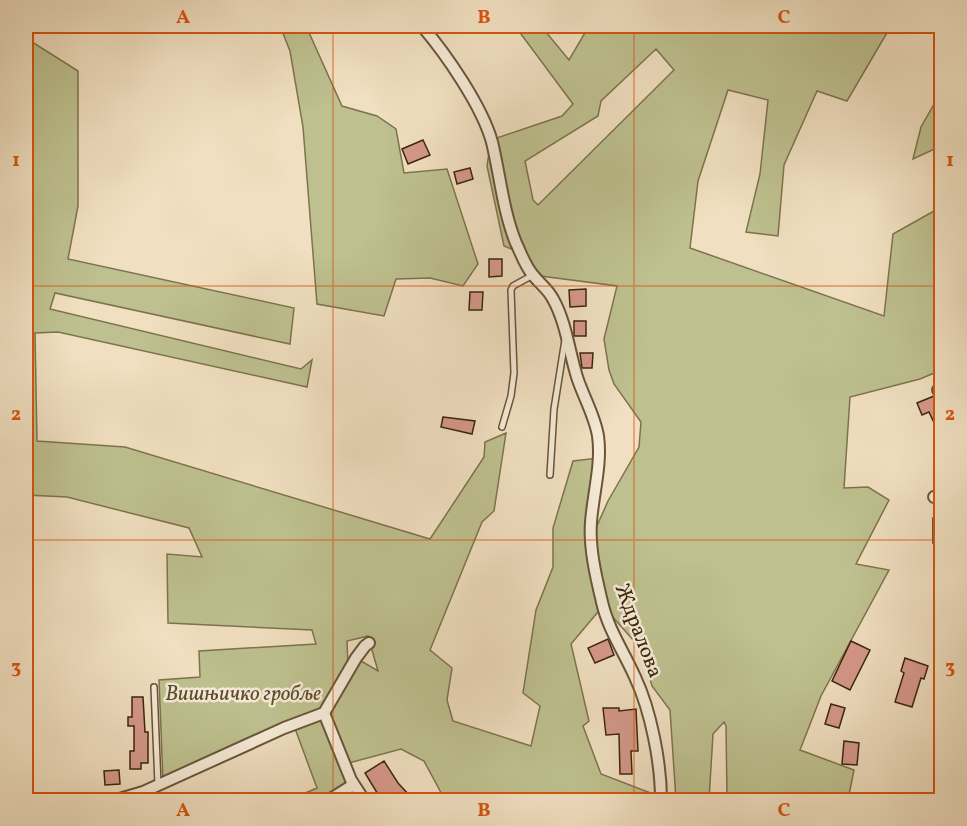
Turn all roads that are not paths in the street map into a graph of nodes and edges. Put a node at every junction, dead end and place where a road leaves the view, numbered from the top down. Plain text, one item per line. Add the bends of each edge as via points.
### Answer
1 (422, 26) edge
2 (532, 275) junction
3 (566, 336) junction
4 (502, 427) dead end
5 (550, 475) dead end
6 (369, 643) dead end
7 (154, 687) dead end
8 (324, 713) junction
9 (158, 785) junction
10 (353, 785) junction
11 (116, 801) edge
12 (329, 801) edge
13 (364, 801) edge
14 (661, 801) edge

1 - 2 street, Ждралова via 485,123 512,232
2 - 3 street, Ждралова via 553,298
2 - 4 lane via 511,290 514,373
3 - 5 lane, Ждралова via 554,409
3 - 14 street, Ждралова via 598,436 591,522 597,578 617,645 644,701 655,746
6 - 8 street
7 - 9 lane
8 - 9 street
8 - 10 street
9 - 11 street
10 - 12 street
10 - 13 street

